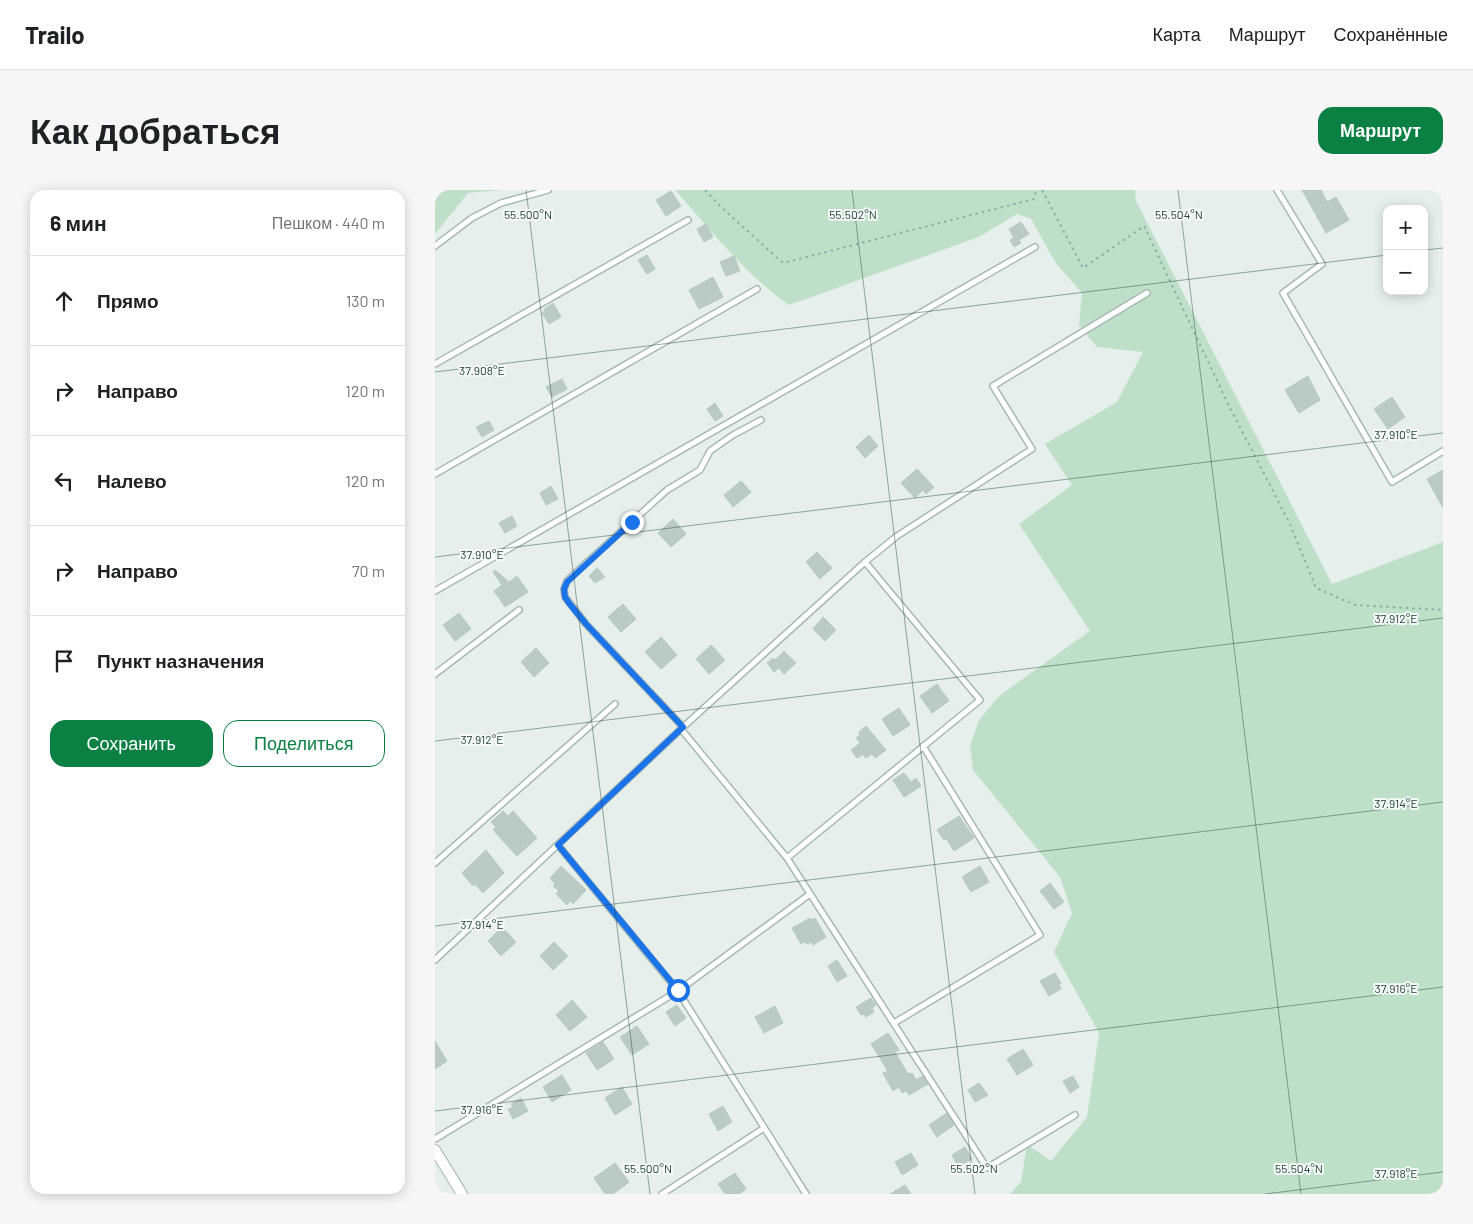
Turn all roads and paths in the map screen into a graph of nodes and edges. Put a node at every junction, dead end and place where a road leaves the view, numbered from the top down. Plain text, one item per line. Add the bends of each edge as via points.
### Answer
1 (548, 190) edge
2 (705, 190) edge
3 (1036, 190) edge
4 (1043, 190) edge
5 (1277, 190) edge
6 (688, 220) dead end
7 (435, 246) edge
8 (1035, 247) dead end
9 (757, 288) dead end
10 (1147, 293) dead end
11 (435, 364) edge
12 (761, 420) dead end
13 (1443, 452) edge
14 (435, 474) edge
15 (865, 562) junction
16 (435, 591) edge
17 (519, 610) dead end
18 (1443, 610) edge
19 (435, 674) edge
20 (615, 704) dead end
21 (682, 728) junction
22 (923, 746) junction
23 (558, 845) junction
24 (787, 858) junction
25 (435, 863) edge
26 (810, 894) junction
27 (435, 960) edge
28 (678, 990) junction
29 (894, 1023) junction
30 (1075, 1115) dead end
31 (764, 1128) junction
32 (435, 1139) edge
33 (435, 1150) edge
34 (462, 1194) edge
35 (662, 1194) edge
36 (806, 1194) edge

1 - 7 lane via 501,203 472,218
2 - 3 path via 783,263 1034,199
4 - 18 path via 1083,268 1144,226 1229,406 1290,524 1316,588 1355,605
5 - 13 lane via 1322,264 1283,293 1393,482
6 - 11 lane
8 - 16 lane
9 - 14 lane
10 - 15 lane via 993,386 1032,448 897,536
12 - 21 lane via 710,451 700,470 667,490 573,575 564,589 565,597 586,624
15 - 21 lane
15 - 22 lane via 980,700
17 - 19 lane
20 - 25 lane
21 - 23 lane
21 - 24 lane
22 - 24 lane
22 - 29 lane via 1040,935
23 - 27 lane
23 - 28 lane
24 - 26 lane
26 - 28 lane
26 - 29 lane
28 - 31 lane
28 - 32 lane
29 - 30 lane via 987,1168
31 - 35 lane
31 - 36 lane
33 - 34 street

